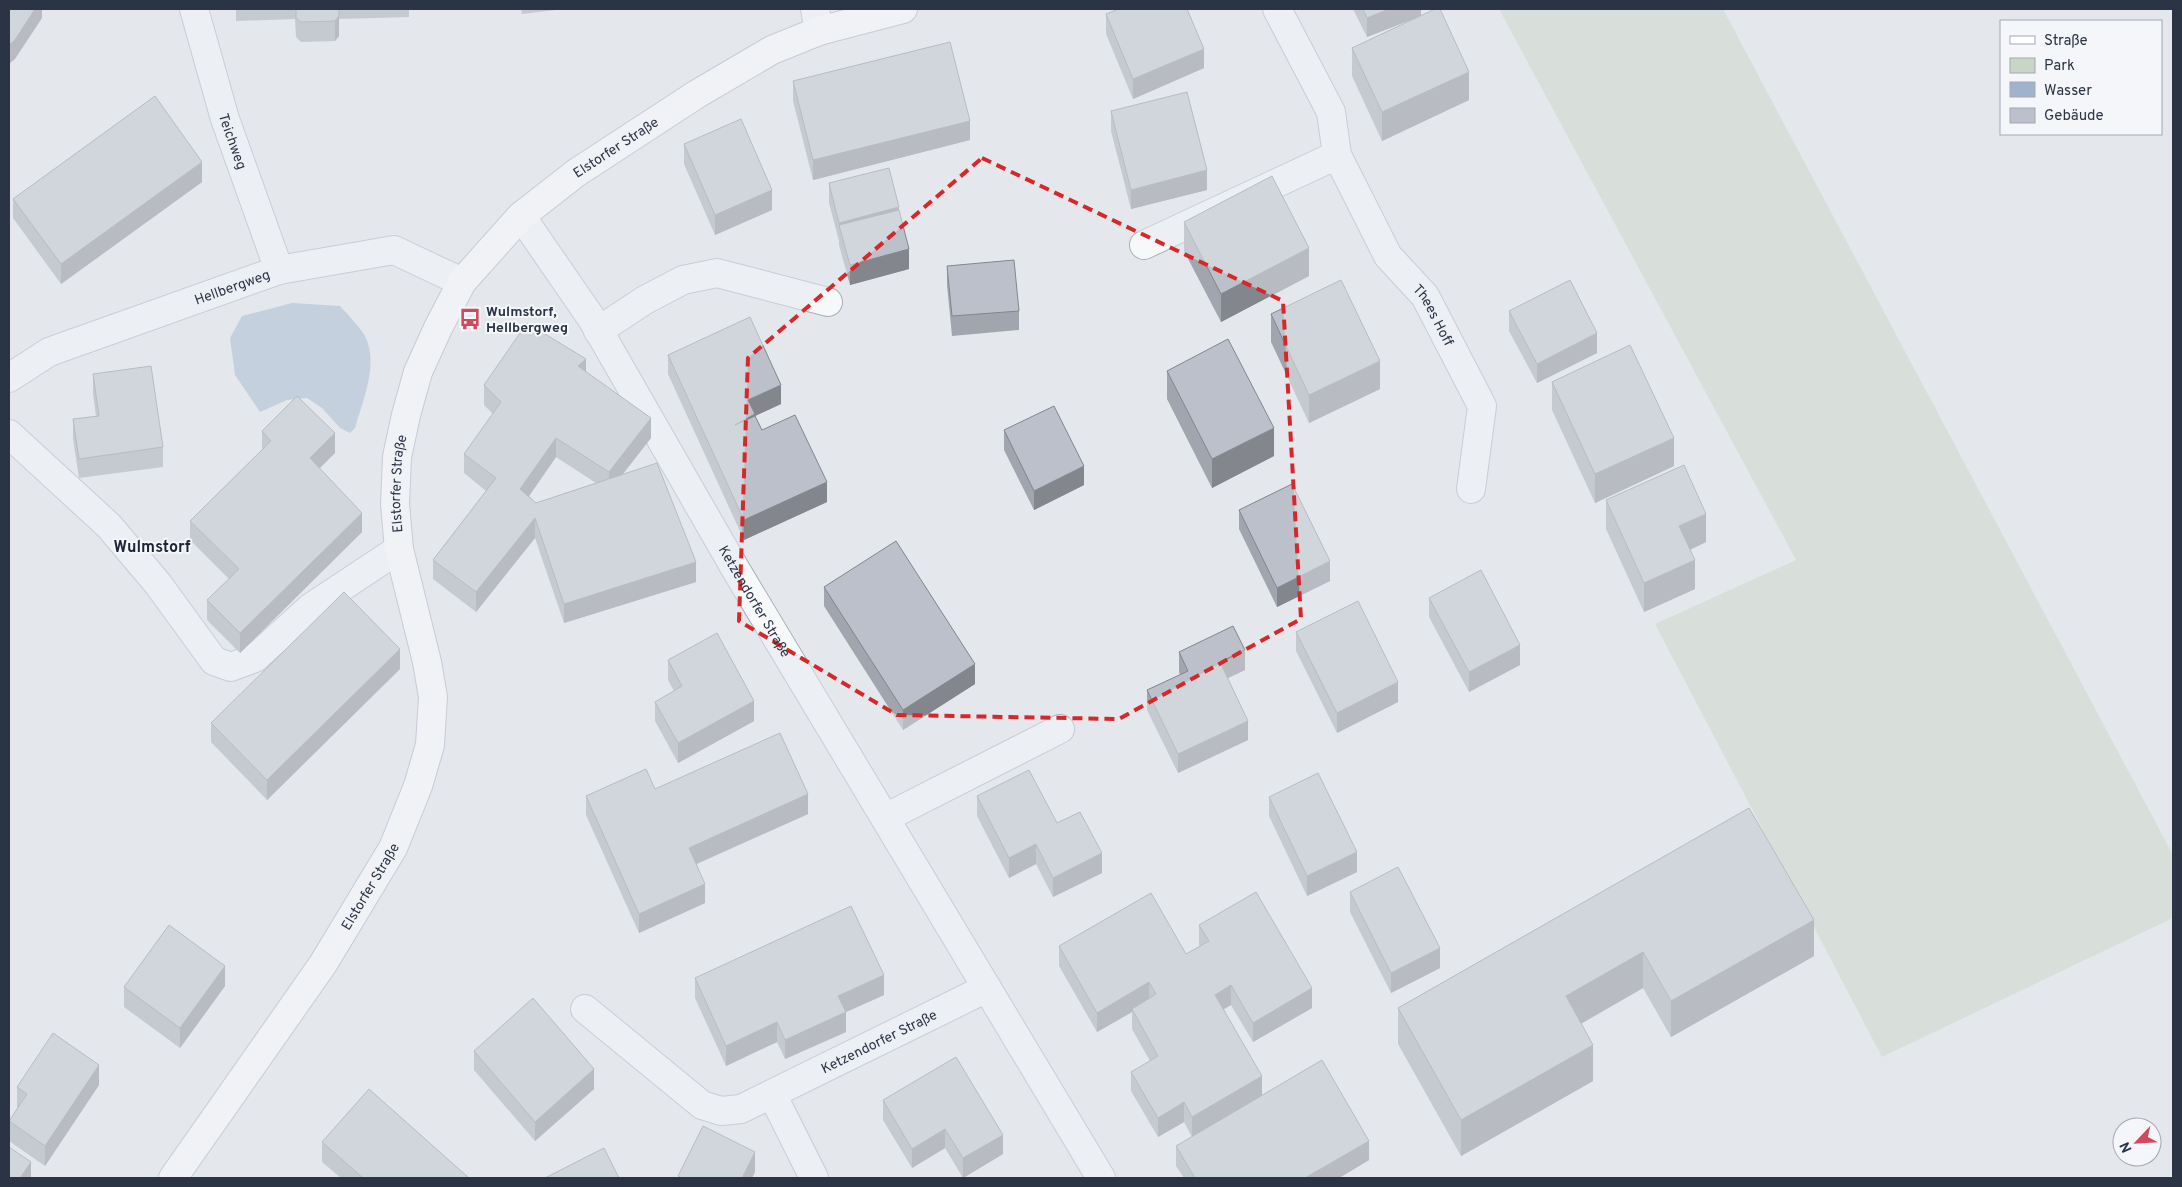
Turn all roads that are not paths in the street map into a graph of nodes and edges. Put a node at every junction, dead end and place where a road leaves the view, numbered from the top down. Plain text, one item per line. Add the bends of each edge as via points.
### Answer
1 (194, 9) edge
2 (903, 9) edge
3 (1277, 9) edge
4 (817, 20) edge
5 (1336, 155) junction
6 (521, 216) junction
7 (1144, 245) dead end
8 (279, 270) junction
9 (462, 282) junction
10 (828, 302) dead end
11 (598, 331) junction
12 (9, 378) edge
13 (9, 434) edge
14 (1471, 489) dead end
15 (399, 549) junction
16 (1060, 729) dead end
17 (885, 818) junction
18 (987, 988) junction
19 (584, 1008) dead end
20 (772, 1094) junction
21 (173, 1178) edge
22 (814, 1178) edge
23 (1101, 1178) edge

1 - 8 street, Teichweg via 225,119
2 - 4 main road, Elstorfer Straße
3 - 5 street, Thees Hoff via 1331,112
4 - 6 main road, Elstorfer Straße via 576,173
5 - 7 street
5 - 14 street, Thees Hoff via 1388,256 1425,296 1482,406
6 - 9 main road, Elstorfer Straße
6 - 11 street, Ketzendorfer Straße
8 - 9 street, Hellbergweg via 394,250
8 - 12 street, Hellbergweg via 49,352
9 - 15 main road, Elstorfer Straße via 418,372 396,457 395,504
10 - 11 street via 716,273 683,280
11 - 17 street, Ketzendorfer Straße
13 - 15 street via 109,526 158,584 214,661 231,667 255,658 310,608
15 - 21 main road, Elstorfer Straße via 433,697 430,745 418,786 393,848 323,964
16 - 17 street
17 - 18 street, Ketzendorfer Straße
18 - 20 street, Ketzendorfer Straße
18 - 23 street, Ketzendorfer Straße
19 - 20 street, Ketzendorfer Straße via 702,1105 721,1112 741,1109
20 - 22 street

